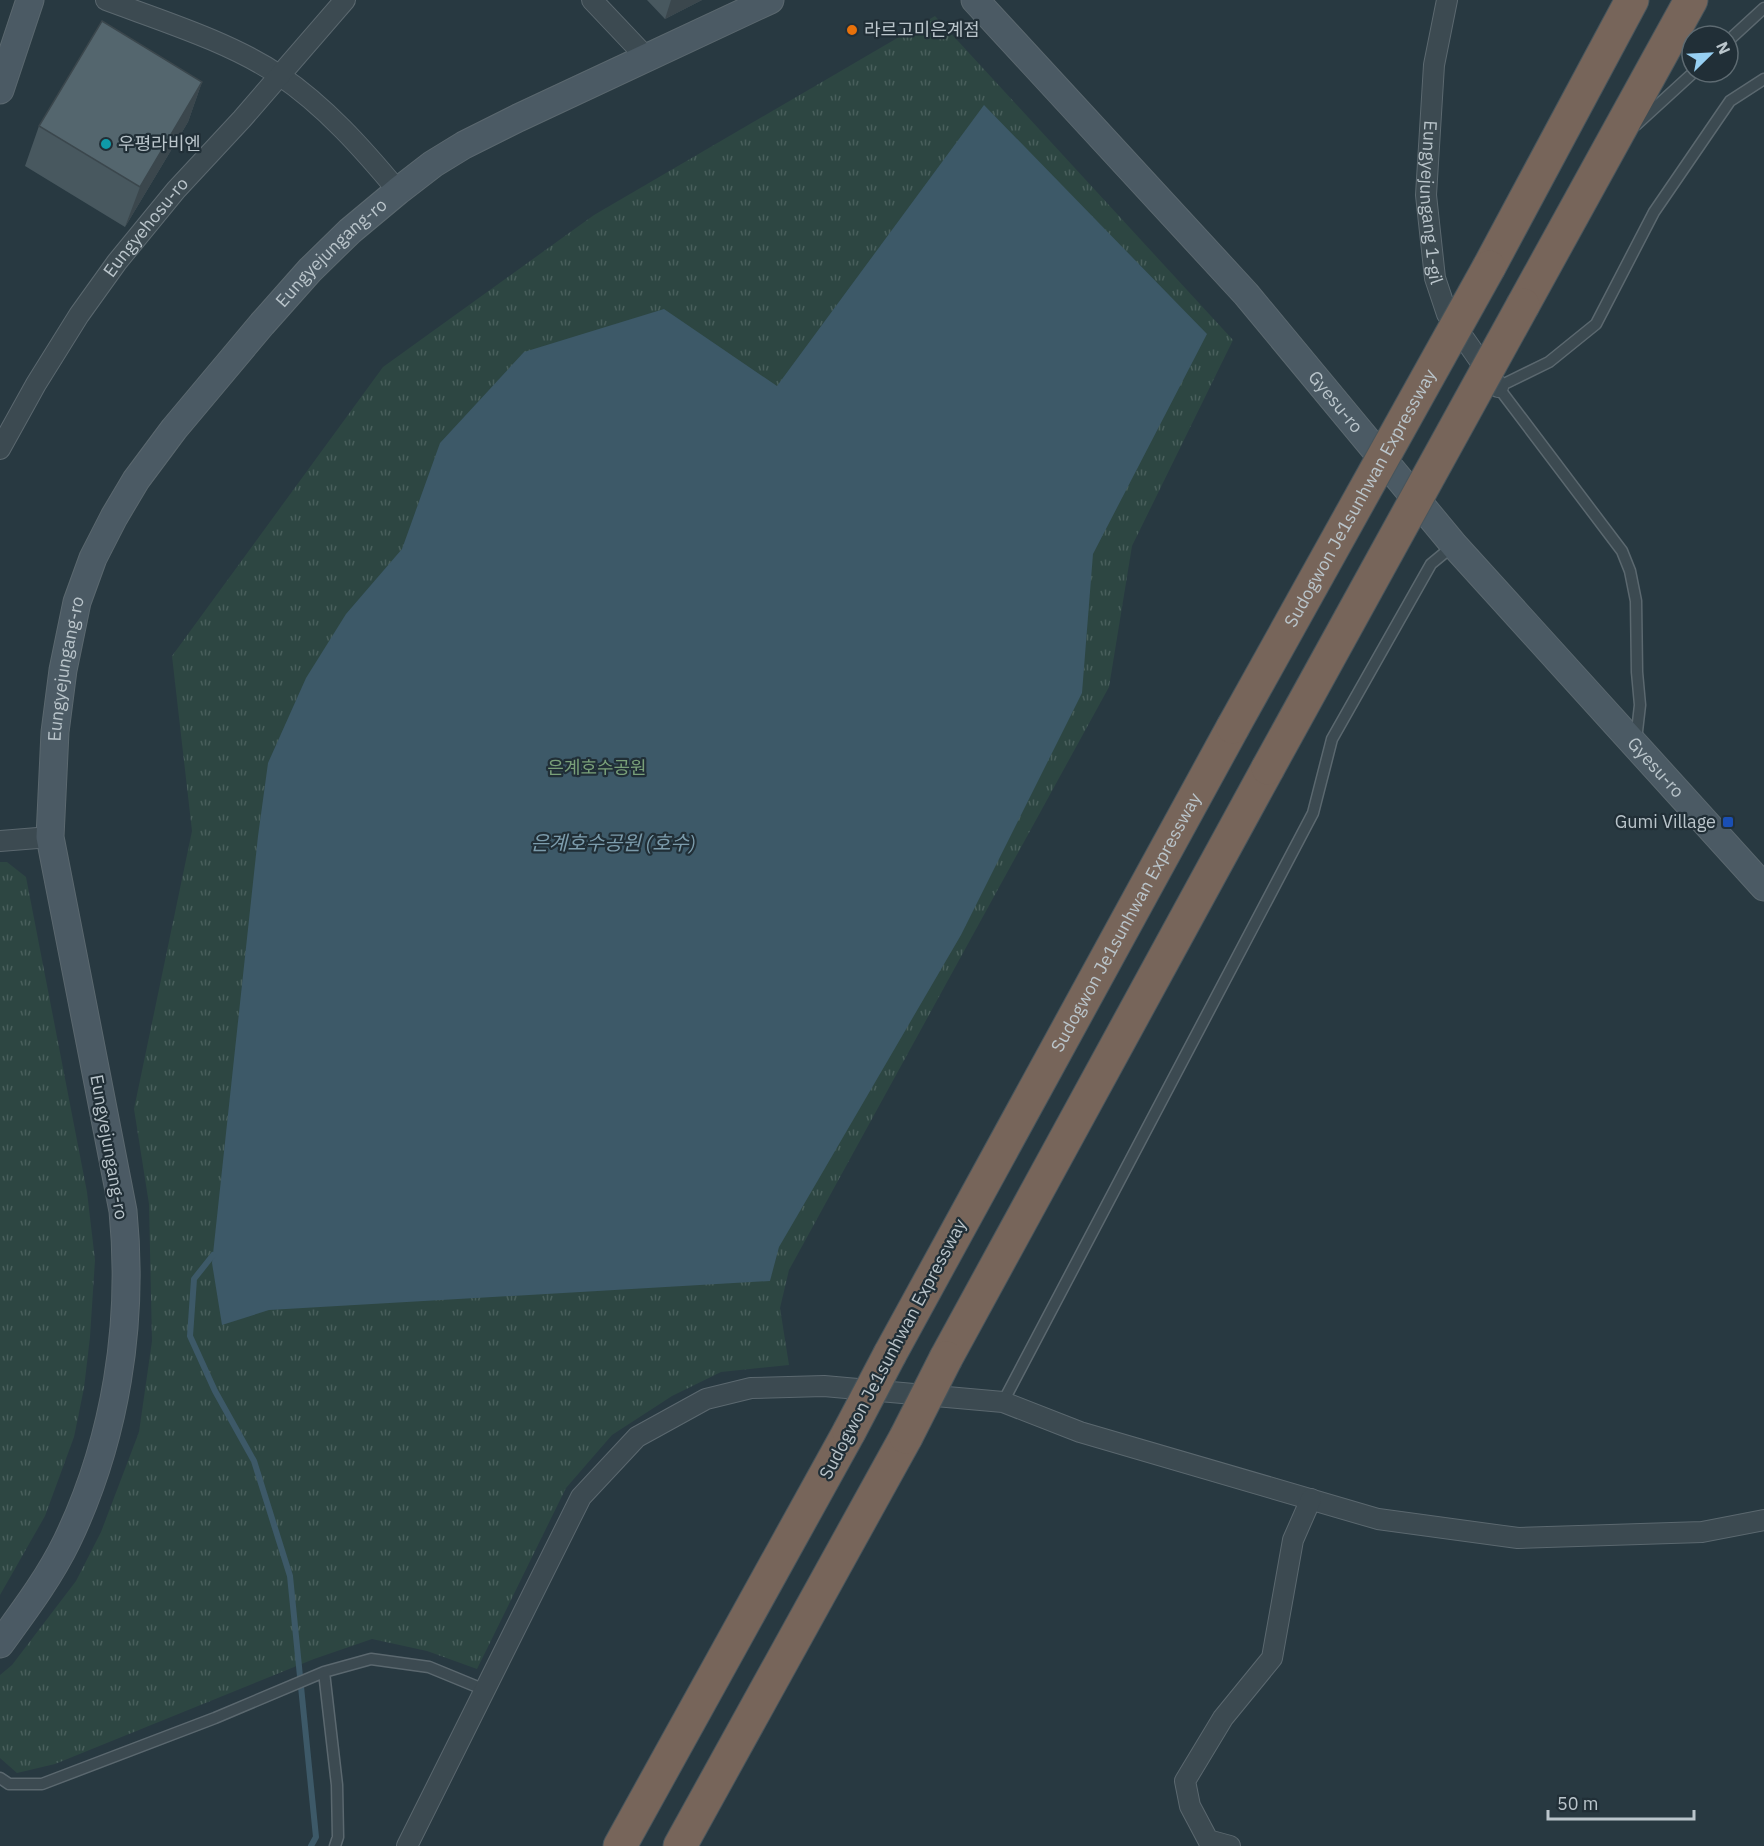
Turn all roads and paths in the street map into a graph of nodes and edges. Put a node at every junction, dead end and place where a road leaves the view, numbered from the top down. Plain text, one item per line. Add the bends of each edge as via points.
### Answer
1 (30, 0) edge
2 (106, 0) edge
3 (345, 0) edge
4 (592, 0) edge
5 (770, 0) edge
6 (975, 0) edge
7 (1447, 0) edge
8 (1632, 0) edge
9 (1691, 0) edge
10 (1764, 8) edge
11 (1740, 30) edge
12 (646, 57) junction
13 (279, 75) junction
14 (1764, 78) edge
15 (1681, 84) edge
16 (0, 90) edge
17 (1607, 151) junction
18 (398, 191) junction
19 (1498, 387) junction
20 (0, 449) edge
21 (1455, 545) junction
22 (1635, 746) junction
23 (50, 837) junction
24 (0, 841) edge
25 (1764, 887) edge
26 (1003, 1402) junction
27 (1311, 1499) junction
28 (1764, 1520) edge
29 (0, 1644) edge
30 (321, 1674) junction
31 (485, 1690) junction
32 (0, 1778) edge
33 (1203, 1843) edge
34 (335, 1846) edge
35 (407, 1846) edge
36 (621, 1846) edge
37 (680, 1846) edge
38 (1230, 1846) edge

1 - 16 street
2 - 13 street via 212,40
3 - 13 street, Eungyehosu-ro
4 - 12 street
5 - 12 street, Eungyejungang-ro
6 - 21 street, Gyesu-ro via 1246,294
7 - 19 street, Eungyejungang 1-gil via 1434,65 1426,195 1435,278 1447,314
8 - 36 highway, Sudogwon Je1sunhwan Expressway, bridge
9 - 17 highway
10 - 11 lane
12 - 18 street, Eungyejungang-ro via 464,146
13 - 18 street via 318,106
13 - 20 street, Eungyehosu-ro via 117,262 79,315
14 - 19 lane via 1730,100 1654,212 1596,324 1549,362
15 - 17 lane
17 - 37 highway, bridge
18 - 23 street, Eungyejungang-ro via 310,270 262,324 174,429 114,517 77,602 63,670 55,732
19 - 22 lane via 1622,551 1630,571 1636,601 1641,705
21 - 22 street, Gyesu-ro
21 - 26 lane via 1431,564 1332,739 1313,813
22 - 25 street, Gyesu-ro
23 - 24 street
23 - 29 street, Eungyejungang-ro via 121,1200 127,1252 126,1297 115,1398 89,1489 67,1541
26 - 27 street via 1080,1432
26 - 31 street via 824,1386 752,1388 706,1399 637,1437 581,1497
27 - 28 street via 1378,1519 1518,1538 1702,1532
27 - 33 street via 1293,1540 1272,1658 1223,1718 1185,1781
30 - 31 lane via 371,1659 429,1666
30 - 32 lane via 42,1784 9,1784
30 - 34 lane via 337,1785
31 - 35 street
33 - 38 street

